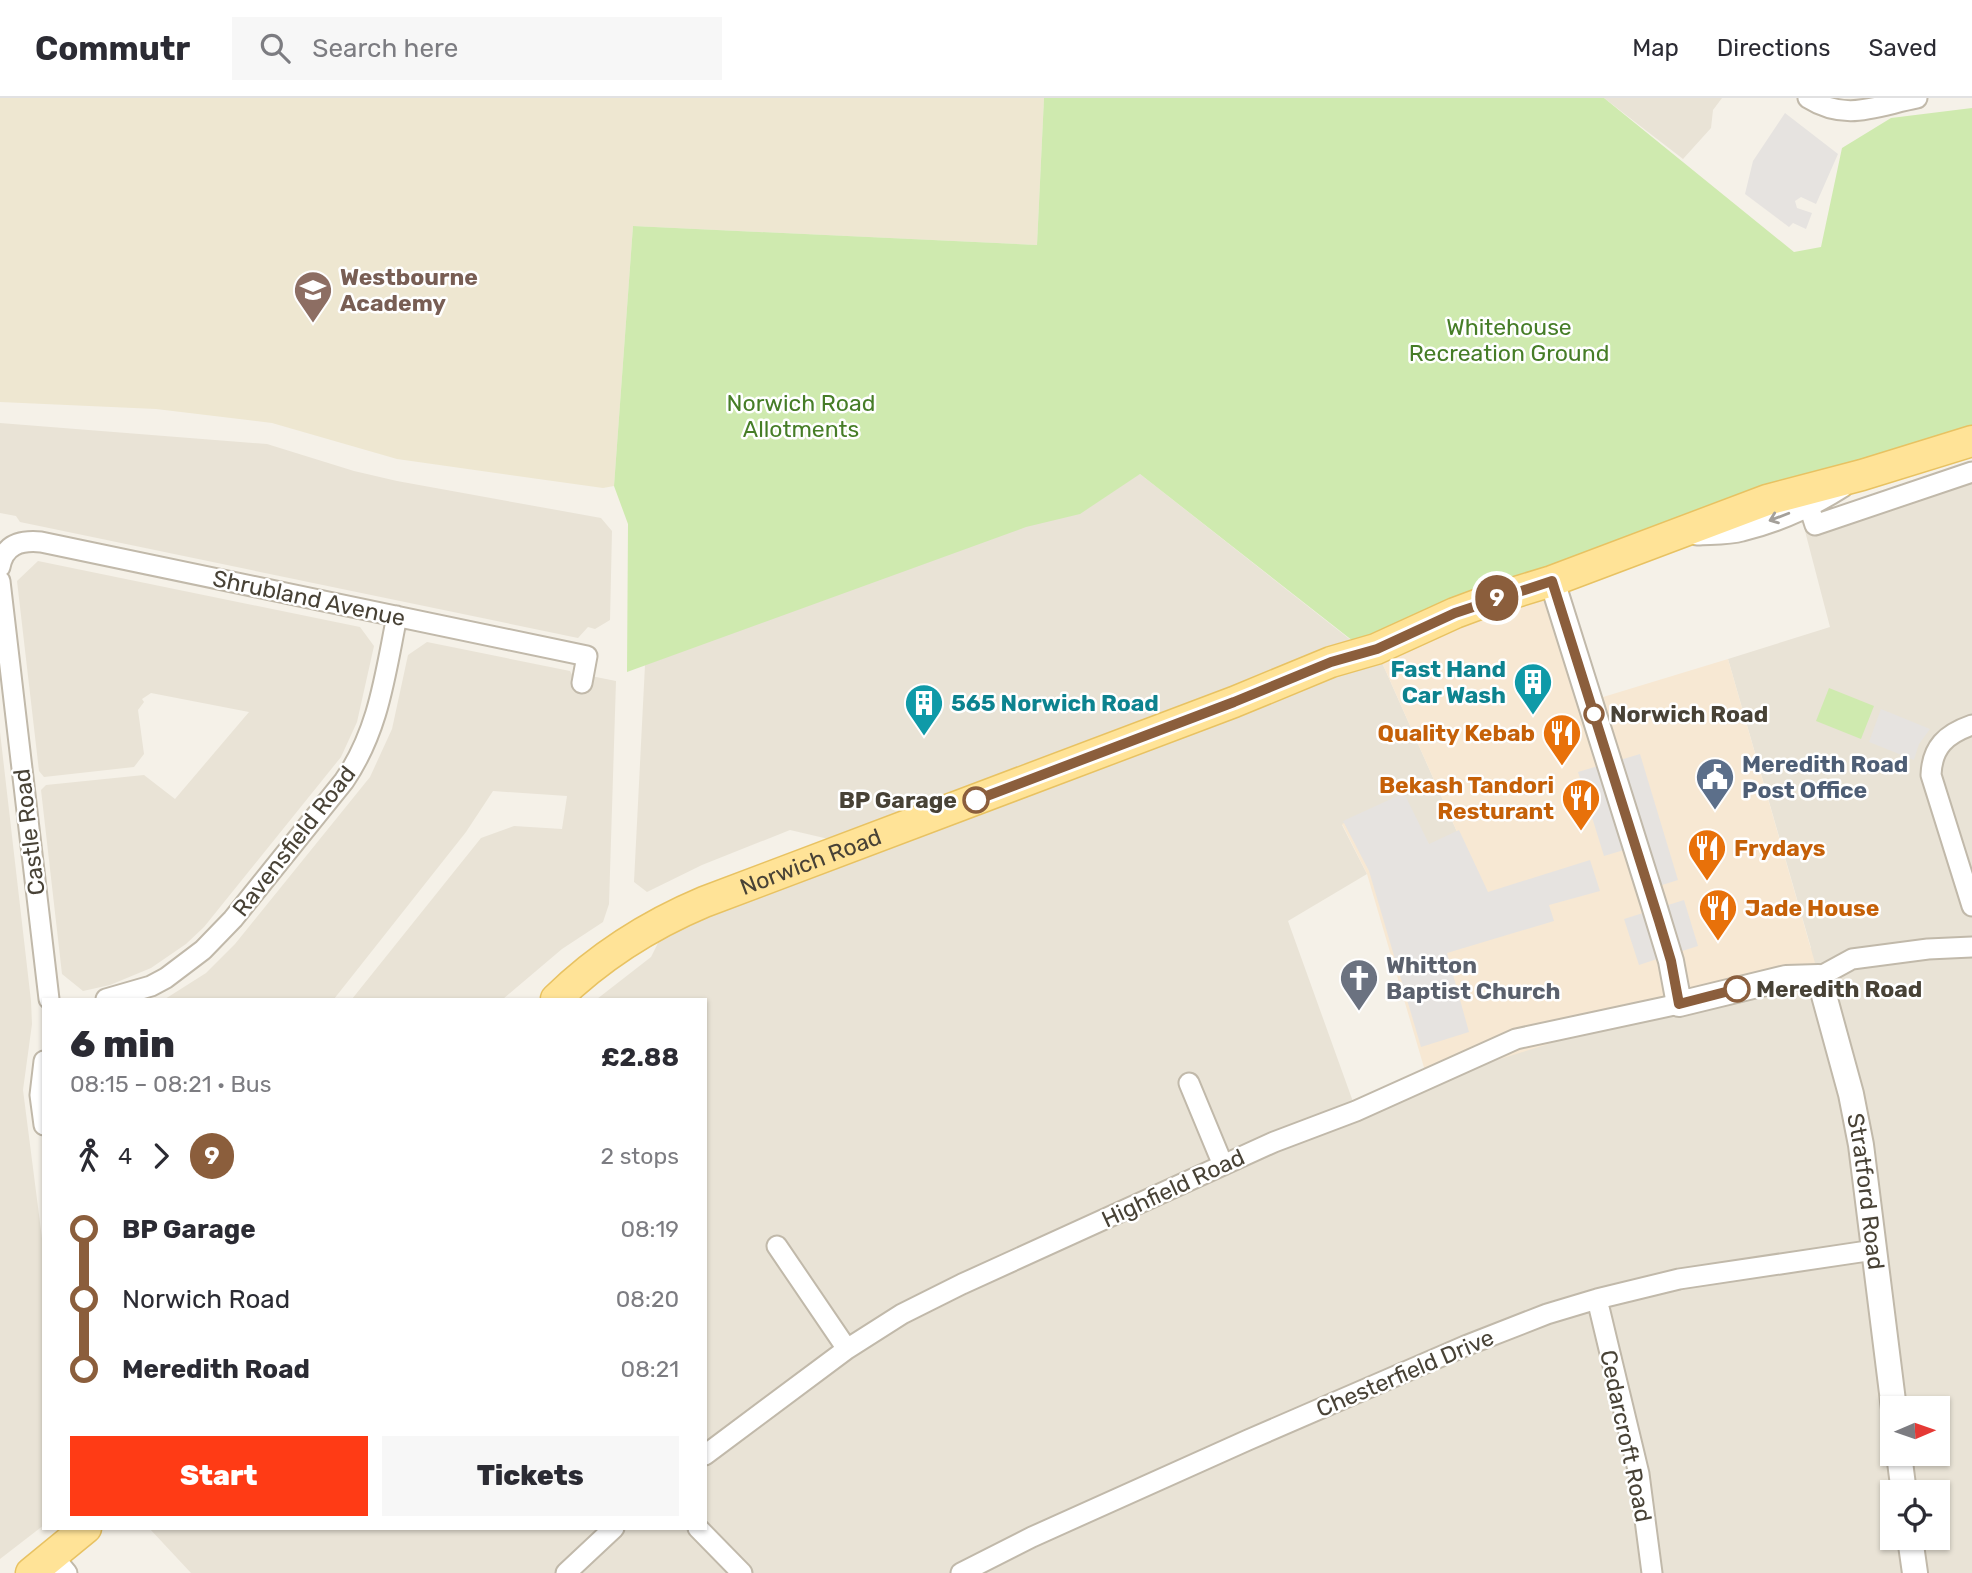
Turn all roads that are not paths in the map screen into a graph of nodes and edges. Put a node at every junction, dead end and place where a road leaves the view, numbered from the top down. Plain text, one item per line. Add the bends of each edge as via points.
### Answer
1 (1808, 98) edge
2 (1917, 98) edge
3 (1972, 440) edge
4 (1972, 472) edge
5 (1806, 499) junction
6 (1673, 536) junction
7 (3, 559) edge
8 (0, 581) edge
9 (1552, 581) junction
10 (397, 616) junction
11 (582, 683) dead end
12 (1972, 725) edge
13 (1972, 906) edge
14 (1972, 947) edge
15 (1819, 977) junction
16 (49, 998) edge
17 (109, 998) edge
18 (557, 998) edge
19 (1679, 1004) junction
20 (42, 1078) edge
21 (1189, 1083) dead end
22 (42, 1110) edge
23 (1223, 1165) junction
24 (778, 1246) dead end
25 (1874, 1250) junction
26 (1597, 1299) junction
27 (847, 1349) junction
28 (1892, 1396) edge
29 (707, 1454) edge
30 (84, 1530) edge
31 (612, 1530) edge
32 (700, 1530) edge
33 (1912, 1550) edge
34 (50, 1568) edge
35 (566, 1573) edge
36 (742, 1573) edge
37 (961, 1573) edge
38 (1653, 1573) edge
39 (1915, 1573) edge

1 - 2 street via 1849,112
3 - 5 main road, Norwich Road via 1862,475
4 - 5 street via 1815,525
5 - 6 main road, Norwich Road via 1767,500
5 -> 6 street, Norwich Road via 1739,532
6 - 9 main road, Norwich Road
7 - 10 street, Shrubland Avenue via 21,542 41,542
8 - 16 street, Castle Road
9 - 18 main road, Norwich Road via 1455,613 1377,649 1331,662 678,913 610,952
9 - 19 street via 1671,961
10 - 11 street, Shrubland Avenue via 587,656
10 - 17 street, Ravensfield Road via 371,732 344,781 203,950 151,986
12 - 13 street via 1939,745 1931,775
14 - 15 street via 1852,959
15 - 19 street via 1786,978
15 - 25 street, Stratford Road via 1851,1094
19 - 23 street, Highfield Road via 1516,1039
20 - 22 street
21 - 23 street
23 - 27 street, Highfield Road via 962,1284
24 - 27 street
25 - 26 street, Chesterfield Drive via 1726,1270
25 - 28 street, Stratford Road
26 - 37 street, Chesterfield Drive via 1511,1328 1373,1386
26 - 38 street, Cedarcroft Road via 1636,1462
27 - 29 street, Highfield Road
30 - 34 main road
31 - 35 street
32 - 36 street
33 - 39 street

